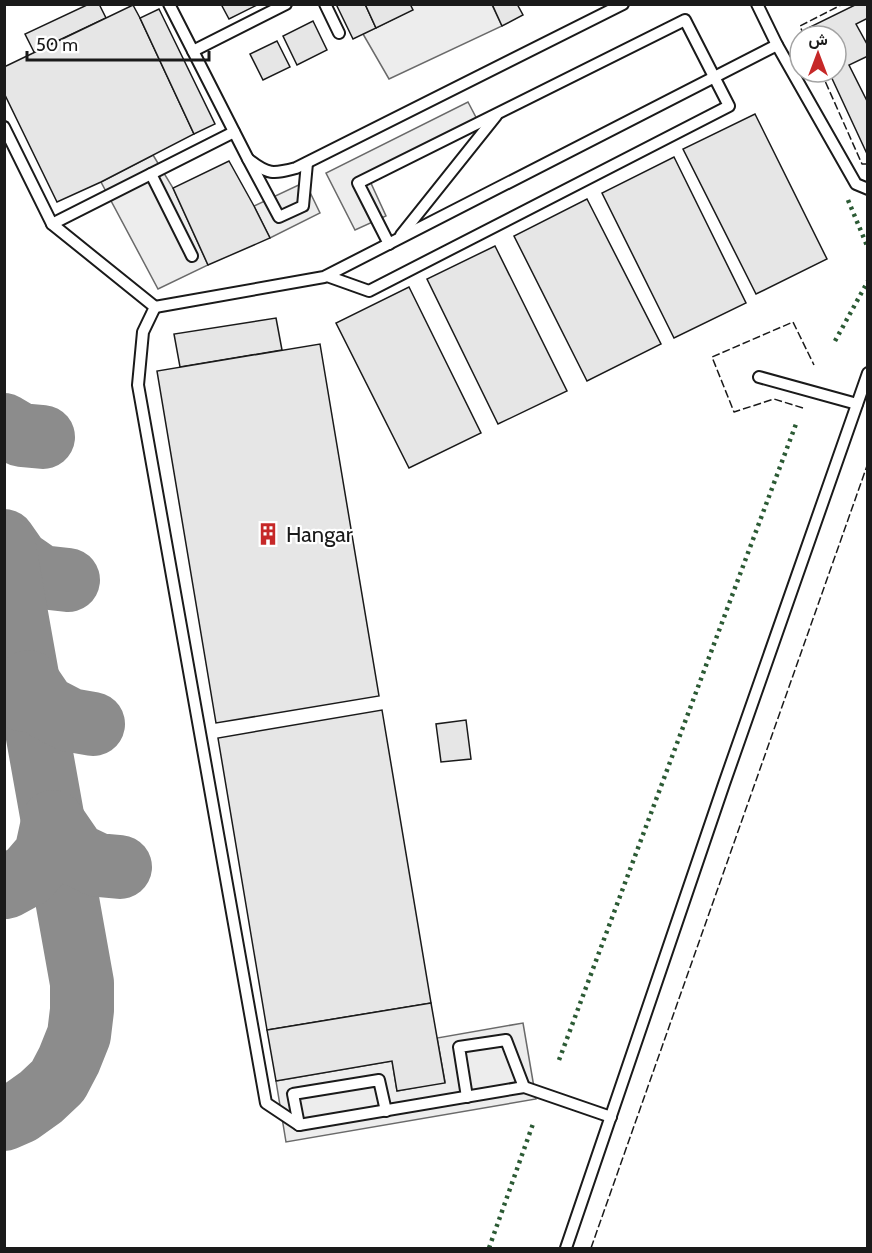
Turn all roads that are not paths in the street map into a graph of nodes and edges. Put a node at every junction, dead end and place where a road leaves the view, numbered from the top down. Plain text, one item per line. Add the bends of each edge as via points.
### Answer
1 (169, 4) edge
2 (286, 4) edge
3 (325, 4) edge
4 (623, 4) edge
5 (757, 4) edge
6 (339, 33) dead end
7 (777, 45) junction
8 (193, 51) junction
9 (715, 76) junction
10 (498, 114) junction
11 (4, 127) edge
12 (234, 132) junction
13 (248, 159) junction
14 (307, 163) junction
15 (151, 174) junction
16 (867, 189) edge
17 (52, 224) junction
18 (393, 242) junction
19 (192, 256) dead end
20 (327, 276) junction
21 (155, 307) junction
22 (867, 373) edge
23 (759, 377) dead end
24 (857, 404) junction
25 (524, 1087) junction
26 (467, 1096) junction
27 (386, 1111) junction
28 (611, 1118) junction
29 (299, 1125) junction
30 (566, 1248) edge

1 - 8 lane
2 - 8 lane
3 - 6 lane
4 - 14 lane
5 - 7 lane
7 - 9 lane
7 - 16 lane via 856,184
8 - 12 lane
9 - 10 lane via 685,20
9 - 18 lane
9 - 20 lane via 729,106 369,291
10 - 18 lane
10 - 18 lane via 358,183
11 - 17 lane
12 - 13 lane
12 - 15 lane
13 - 14 lane via 262,170 278,173
13 - 14 lane via 279,217 303,206
15 - 17 lane
15 - 19 lane
17 - 21 lane
18 - 20 lane
20 - 21 lane
21 - 29 lane via 143,332 138,385 266,1103
22 - 24 lane
23 - 24 lane
24 - 28 lane
25 - 26 lane
25 - 26 lane via 506,1040 459,1047
25 - 28 lane
26 - 27 lane
27 - 29 lane
27 - 29 lane via 379,1080 293,1094
28 - 30 lane

